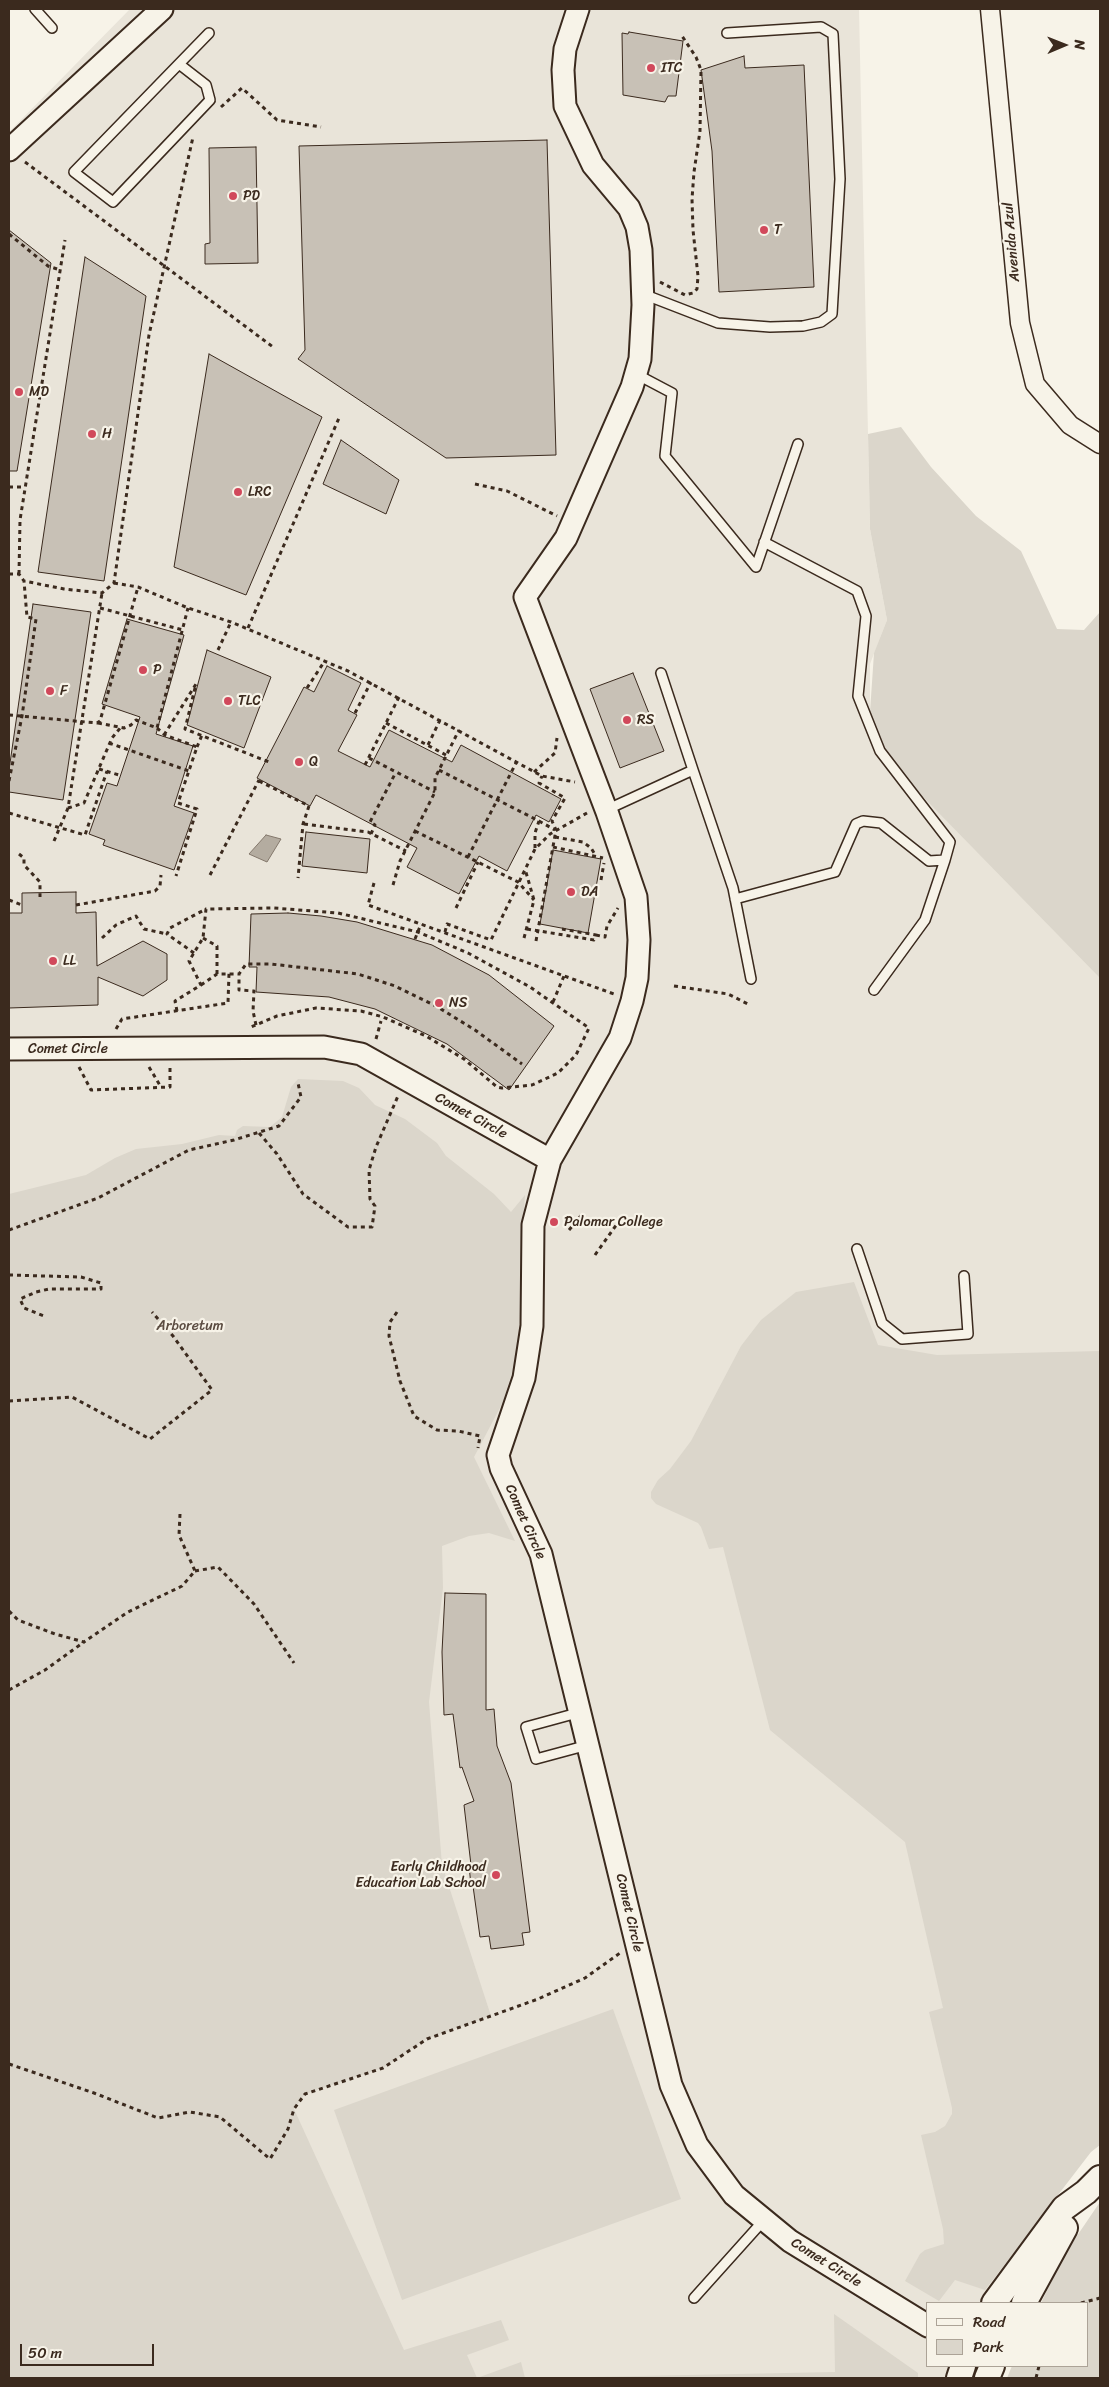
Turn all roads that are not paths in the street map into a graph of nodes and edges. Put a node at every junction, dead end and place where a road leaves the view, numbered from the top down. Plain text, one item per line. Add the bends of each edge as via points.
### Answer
1 (35, 9) edge
2 (162, 9) edge
3 (578, 9) edge
4 (990, 9) edge
5 (52, 28) dead end
6 (209, 32) dead end
7 (727, 33) dead end
8 (179, 64) junction
9 (9, 150) edge
10 (651, 288) junction
11 (636, 374) junction
12 (798, 444) dead end
13 (1100, 444) edge
14 (764, 542) junction
15 (661, 673) dead end
16 (693, 770) junction
17 (599, 810) junction
18 (945, 860) junction
19 (735, 899) junction
20 (751, 979) dead end
21 (874, 990) dead end
22 (9, 1049) edge
23 (550, 1160) junction
24 (857, 1249) dead end
25 (964, 1276) dead end
26 (581, 1712) junction
27 (589, 1745) junction
28 (1093, 2185) edge
29 (764, 2220) junction
30 (694, 2298) dead end
31 (995, 2302) edge
32 (1025, 2302) edge
33 (926, 2325) edge

1 - 5 lane
2 - 9 street
3 - 10 street via 565,49 565,106 593,165 629,208 637,227
4 - 13 street, Avenida Azul via 1024,341 1035,384 1070,426
6 - 8 lane
7 - 10 lane via 821,27 833,34 840,179 832,314 820,322 803,326 770,328 718,323
8 - 8 lane via 74,172 113,202 210,100 206,85
10 - 11 street
11 - 14 lane via 672,393 665,456 756,567
11 - 17 street via 566,538 525,597
12 - 14 lane
14 - 18 lane via 857,591 866,616 858,696 880,751 950,842
15 - 16 lane
16 - 17 lane
16 - 19 lane
17 - 23 street via 636,897 637,978 620,1038
18 - 19 lane via 929,861 881,823 863,820 856,824 835,872
18 - 21 lane via 925,920
19 - 20 lane
22 - 23 street, Comet Circle via 324,1047 360,1054
23 - 26 street, Comet Circle via 533,1225 532,1326 524,1378 498,1455 541,1554
24 - 25 lane via 882,1323 902,1339 968,1334
26 - 27 street, Comet Circle
26 - 27 lane via 526,1727 536,1759
27 - 29 street, Comet Circle via 671,2085 697,2145 734,2194
28 - 31 main road via 1064,2208
28 - 32 main road
29 - 30 lane
29 - 33 street, Comet Circle via 790,2241

